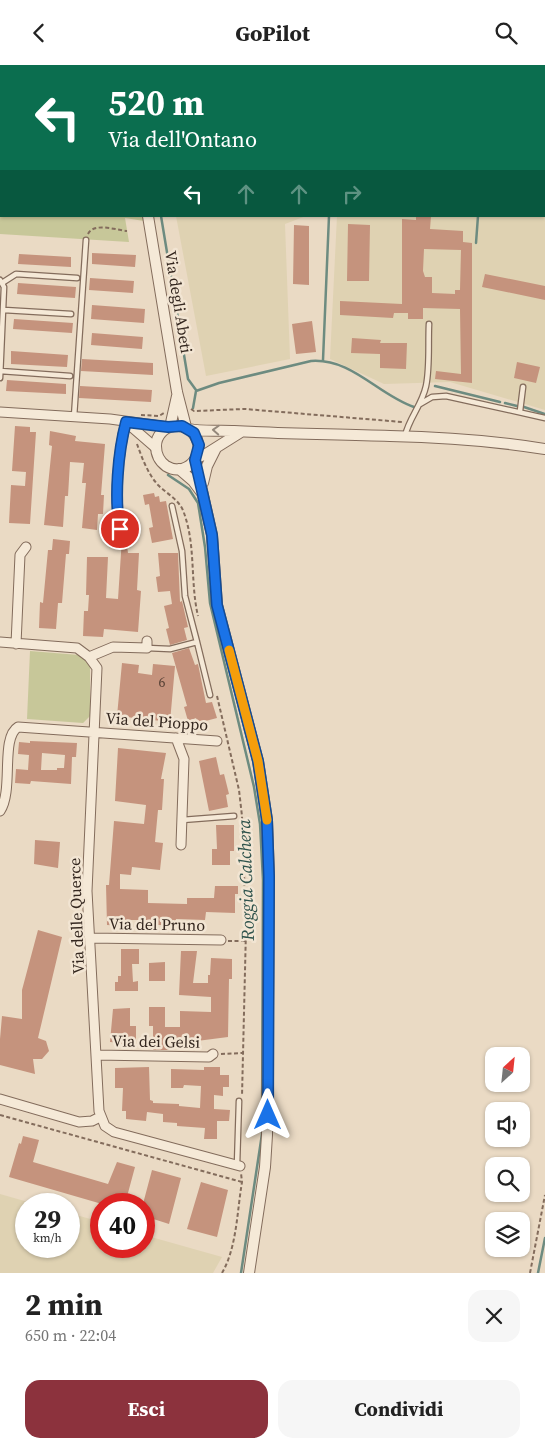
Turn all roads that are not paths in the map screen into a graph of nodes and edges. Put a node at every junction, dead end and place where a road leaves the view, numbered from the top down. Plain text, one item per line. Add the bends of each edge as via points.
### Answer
1 (148, 217) edge
2 (86, 240) road end
3 (77, 278) dead end
4 (1, 282) edge
5 (4, 310) junction
6 (71, 314) dead end
7 (429, 324) dead end
8 (0, 360) edge
9 (0, 371) edge
10 (70, 376) dead end
11 (0, 378) edge
12 (523, 387) dead end
13 (178, 392) junction
14 (420, 404) junction
15 (520, 411) junction
16 (0, 412) edge
17 (74, 417) junction
18 (545, 418) edge
19 (126, 422) junction
20 (169, 427) junction
21 (187, 428) junction
22 (242, 431) junction
23 (405, 436) junction
24 (156, 448) junction
25 (216, 448) junction
26 (545, 449) edge
27 (196, 459) junction
28 (179, 469) junction
29 (202, 484) junction
30 (205, 499) junction
31 (172, 506) dead end
32 (120, 529) dead end
33 (26, 547) dead end
34 (0, 642) edge
35 (197, 642) junction
36 (16, 644) junction
37 (147, 645) joint
38 (89, 657) junction
39 (210, 695) dead end
40 (95, 731) junction
41 (176, 738) junction
42 (217, 741) dead end
43 (0, 811) edge
44 (234, 816) dead end
45 (182, 820) junction
46 (181, 845) dead end
47 (91, 938) junction
48 (221, 941) road end
49 (213, 1054) road end
50 (97, 1055) junction
51 (0, 1099) edge
52 (239, 1101) dead end
53 (100, 1117) junction
54 (239, 1165) joint
55 (249, 1273) edge

1 - 13 street, Via degli Abeti
2 - 17 lane
3 - 4 lane via 16,274
4 - 5 lane
5 - 6 lane
5 - 8 lane
7 - 14 lane via 426,386
8 - 9 lane
9 - 10 lane
9 - 11 lane
12 - 15 lane
13 - 20 street, Via degli Abeti
13 - 21 street, Via degli Abeti
14 - 15 lane via 432,397 446,396
14 - 23 lane via 408,423
15 - 18 lane
16 - 17 street
17 - 19 street
19 - 20 street
19 - 24 street
19 - 32 street via 121,444 117,516
20 - 21 street
20 - 24 street via 158,436
22 -> 21 street
21 - 27 street via 194,433 199,445
22 - 23 street
22 - 25 street
23 - 26 street
24 - 28 street via 157,455 166,465
25 - 27 street
25 - 29 street
27 - 28 street
27 - 29 street
28 - 30 street via 193,481
29 - 30 street
30 - 55 street via 212,535 217,605 258,761 267,820 267,1135
31 - 35 lane via 182,551 185,596
33 - 36 street via 20,555
34 - 36 street
35 - 37 lane via 170,649
35 - 39 lane
36 - 38 street via 77,648
37 - 38 street via 113,647
38 - 40 street, Via delle Querce via 97,668
40 - 41 street, Via del Pioppo
40 - 43 street, Via del Pioppo via 18,727 12,730 7,741 6,802
40 - 47 street, Via delle Querce via 88,891
41 - 42 street, Via del Pioppo
41 - 45 street via 184,759
44 - 45 lane
45 - 46 street
47 - 48 street, Via del Pruno
47 - 50 street, Via delle Querce
49 - 50 street, Via dei Gelsi via 209,1057
50 - 53 street, Via delle Querce
51 - 53 street via 79,1121
52 - 54 lane
53 - 54 street via 105,1127 114,1132

